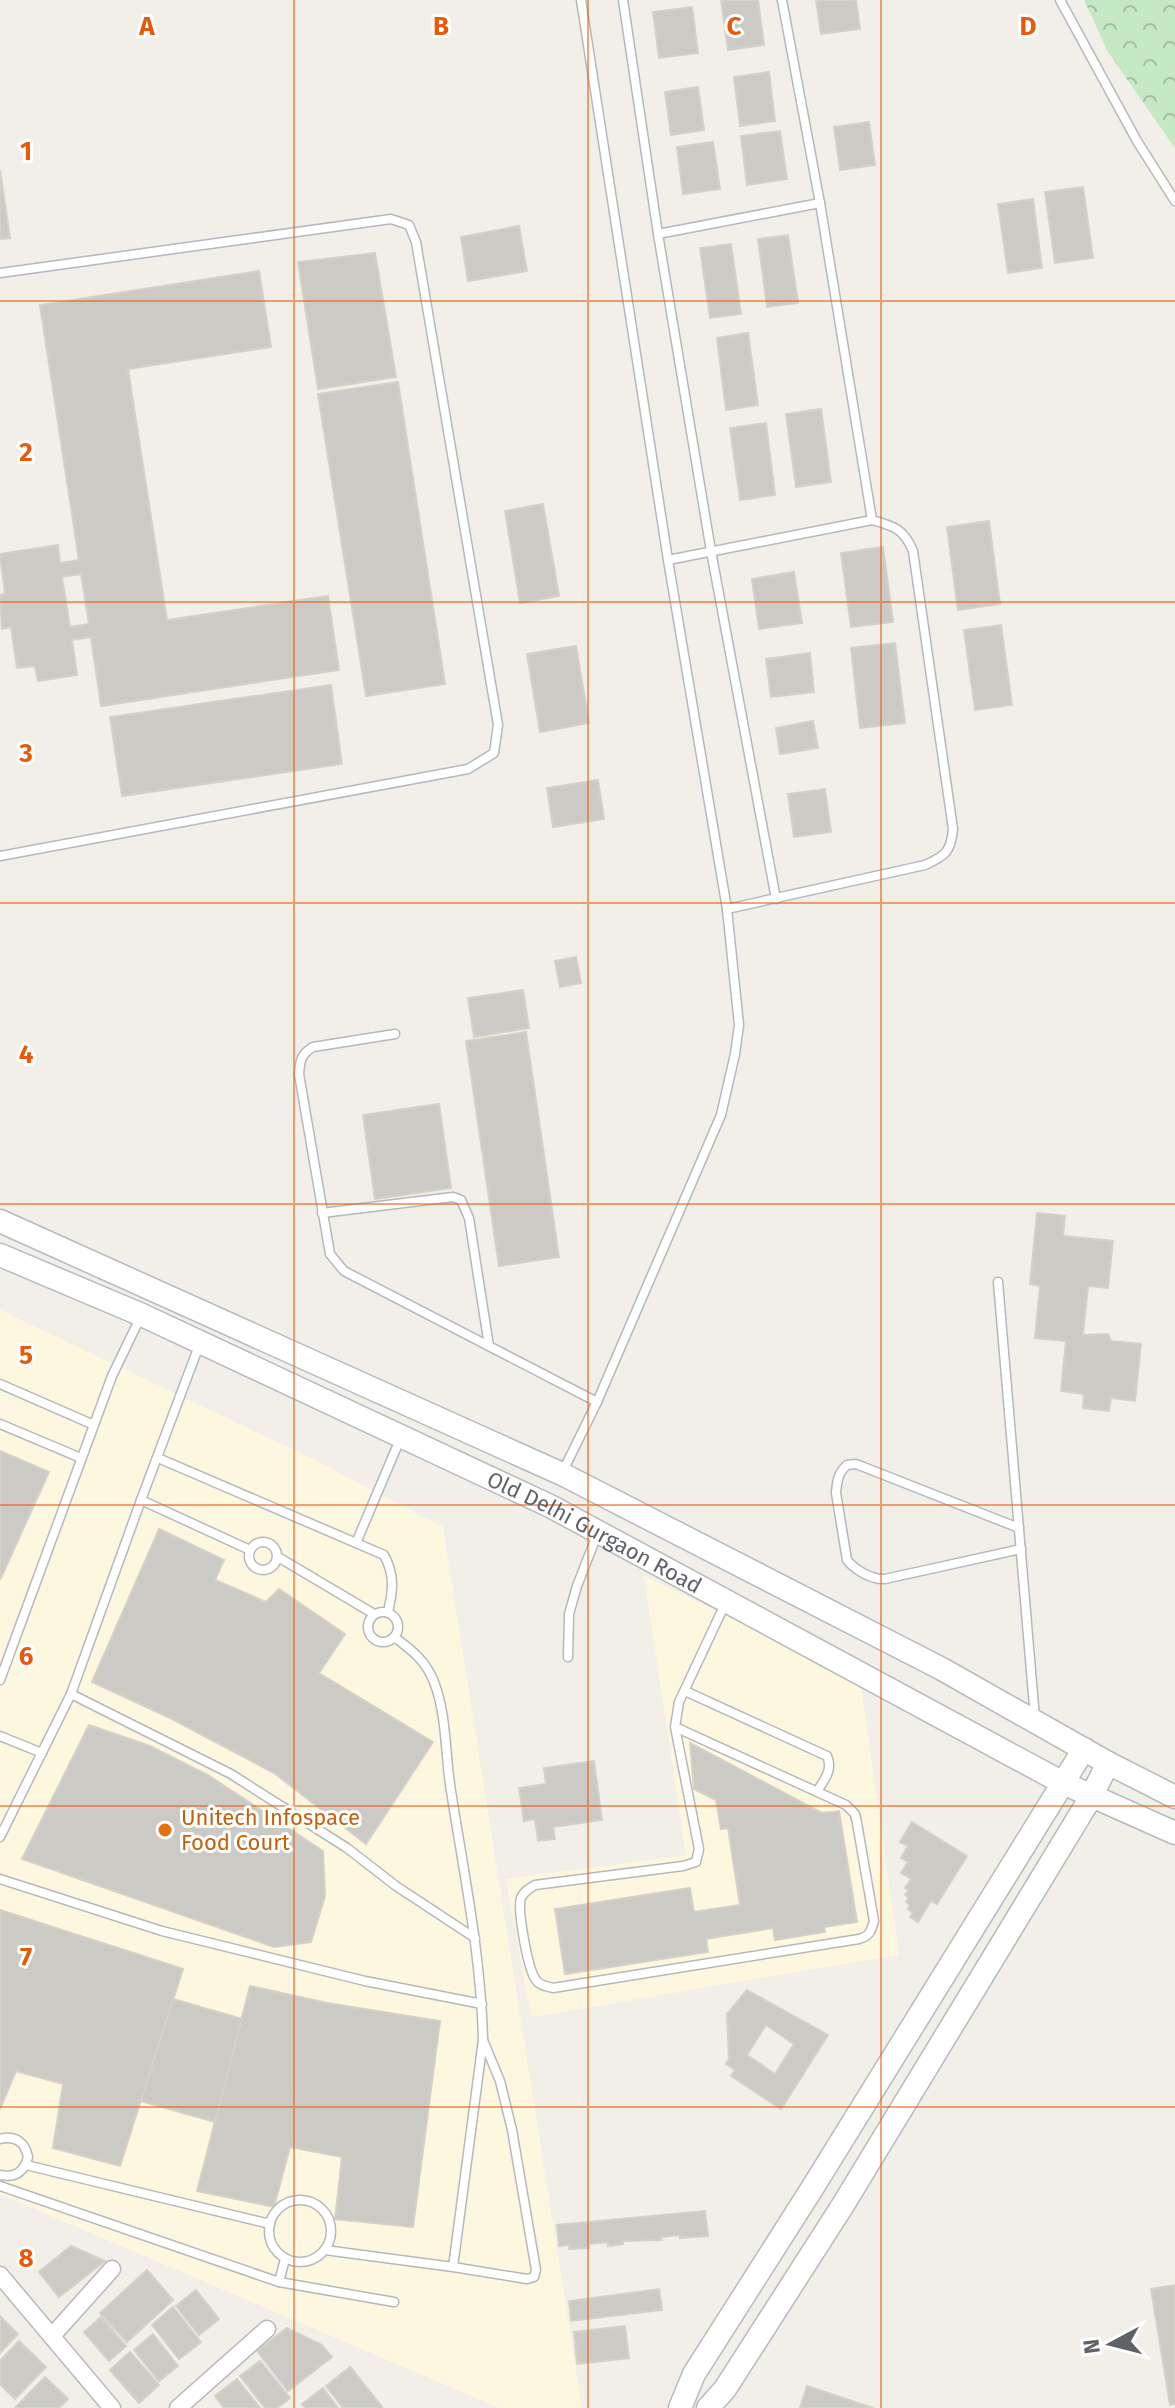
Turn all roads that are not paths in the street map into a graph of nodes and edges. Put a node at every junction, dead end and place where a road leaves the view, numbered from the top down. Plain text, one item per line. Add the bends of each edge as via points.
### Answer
1 (581, 0) edge
2 (623, 0) edge
3 (782, 0) edge
4 (1060, 0) edge
5 (1175, 201) edge
6 (820, 203) junction
7 (658, 234) junction
8 (0, 273) edge
9 (872, 520) junction
10 (711, 551) junction
11 (668, 560) junction
12 (0, 856) edge
13 (776, 899) junction
14 (727, 909) junction
15 (395, 1034) dead end
16 (322, 1213) junction
17 (0, 1221) edge
18 (0, 1255) edge
19 (998, 1282) dead end
20 (142, 1315) junction
21 (200, 1343) junction
22 (489, 1346) junction
23 (0, 1384) edge
24 (597, 1402) junction
25 (0, 1424) edge
26 (94, 1425) junction
27 (402, 1436) junction
28 (81, 1458) junction
29 (158, 1458) junction
30 (562, 1474) junction
31 (141, 1500) junction
32 (1019, 1528) junction
33 (598, 1532) junction
34 (356, 1543) junction
35 (1021, 1549) junction
36 (250, 1550) junction
37 (278, 1557) junction
38 (727, 1601) junction
39 (388, 1612) junction
40 (374, 1614) junction
41 (394, 1637) junction
42 (568, 1657) dead end
43 (3, 1667) edge
44 (0, 1680) edge
45 (685, 1691) junction
46 (71, 1694) junction
47 (1036, 1723) junction
48 (675, 1727) junction
49 (0, 1736) edge
50 (1084, 1749) junction
51 (42, 1753) junction
52 (1108, 1763) junction
53 (1063, 1783) junction
54 (818, 1790) junction
55 (1091, 1797) junction
56 (1175, 1797) edge
57 (3, 1822) edge
58 (1175, 1833) edge
59 (0, 1837) edge
60 (0, 1879) edge
61 (475, 1938) junction
62 (482, 2004) junction
63 (483, 2040) junction
64 (0, 2139) edge
65 (26, 2165) junction
66 (0, 2175) edge
67 (0, 2186) edge
68 (270, 2224) junction
69 (325, 2250) junction
70 (285, 2259) junction
71 (453, 2267) junction
72 (112, 2269) dead end
73 (0, 2275) edge
74 (279, 2282) junction
75 (394, 2302) dead end
76 (267, 2329) dead end
77 (52, 2336) junction
78 (112, 2408) edge
79 (178, 2408) edge
80 (680, 2408) edge
81 (708, 2408) edge

1 - 11 lane
2 - 7 lane
3 - 6 lane
4 - 5 lane
6 - 7 lane
6 - 9 lane
7 - 10 lane
8 - 12 lane via 391,219 409,225 419,257 498,725 494,753 468,769
9 - 10 lane
9 - 13 lane via 893,526 907,537 913,551 953,829 951,846 925,865
10 - 11 lane
10 - 13 lane
11 - 14 lane
13 - 14 lane
14 - 24 lane via 739,1025 721,1115
15 - 16 lane via 313,1047 300,1062
16 - 22 lane via 330,1254 344,1271
16 - 22 lane via 461,1200 469,1218
17 - 30 main road, Old Delhi Gurgaon Road
18 - 20 main road, Old Delhi Gurgaon Road
19 - 32 lane
20 - 21 main road, Old Delhi Gurgaon Road
20 - 26 lane
21 - 27 main road, Old Delhi Gurgaon Road
21 - 29 lane
22 - 24 lane
23 - 26 lane
24 - 30 lane
25 - 28 lane
26 - 28 lane
27 - 33 main road, Old Delhi Gurgaon Road
27 - 34 lane
28 - 43 lane
29 - 31 lane
29 - 34 lane
30 - 47 main road, Old Delhi Gurgaon Road via 942,1669
31 - 36 lane
31 - 46 lane
32 - 35 lane
32 - 35 lane via 856,1464 847,1465 837,1482 847,1560 873,1578
33 - 38 main road, Old Delhi Gurgaon Road
33 - 42 lane via 569,1614
34 - 39 lane via 384,1555 390,1567
35 - 47 lane
36 - 37 lane via 265,1541
36 - 37 lane via 252,1565 262,1570 273,1567
37 - 40 lane
38 - 45 lane
38 - 53 main road, Old Delhi Gurgaon Road
39 - 40 lane
39 - 41 lane via 398,1623
40 - 41 lane via 368,1627 371,1637 385,1642
41 - 61 lane via 418,1654 434,1682
43 - 44 lane
45 - 48 lane
45 - 54 lane via 827,1756 829,1770
46 - 51 lane
46 - 61 lane via 231,1774
47 - 50 main road, Old Delhi Gurgaon Road
48 - 54 lane
48 - 54 lane via 699,1849 696,1862 535,1885 525,1891 520,1912 531,1967 541,1985 553,1988 867,1937 874,1921 855,1814
49 - 51 lane
50 - 52 main road, Old Delhi Gurgaon Road
50 - 53 main road
51 - 57 lane
52 - 55 main road
52 - 56 main road, Old Delhi Gurgaon Road
53 - 55 main road, Old Delhi Gurgaon Road
53 - 80 main road via 694,2374
55 - 58 main road, Old Delhi Gurgaon Road
55 - 81 main road via 843,2205
57 - 59 lane
60 - 62 lane via 162,1931
61 - 62 lane
62 - 63 lane
63 - 71 lane
63 - 71 lane via 512,2130 536,2270 527,2279
64 - 65 lane via 23,2143
65 - 66 lane via 15,2175
65 - 68 lane
67 - 74 lane
68 - 69 lane via 289,2201 310,2201 320,2206 331,2224
68 - 70 lane via 271,2244
69 - 70 lane via 304,2263
69 - 71 lane
70 - 74 lane
72 - 77 street
73 - 77 street
74 - 75 lane
76 - 79 street
77 - 78 street

